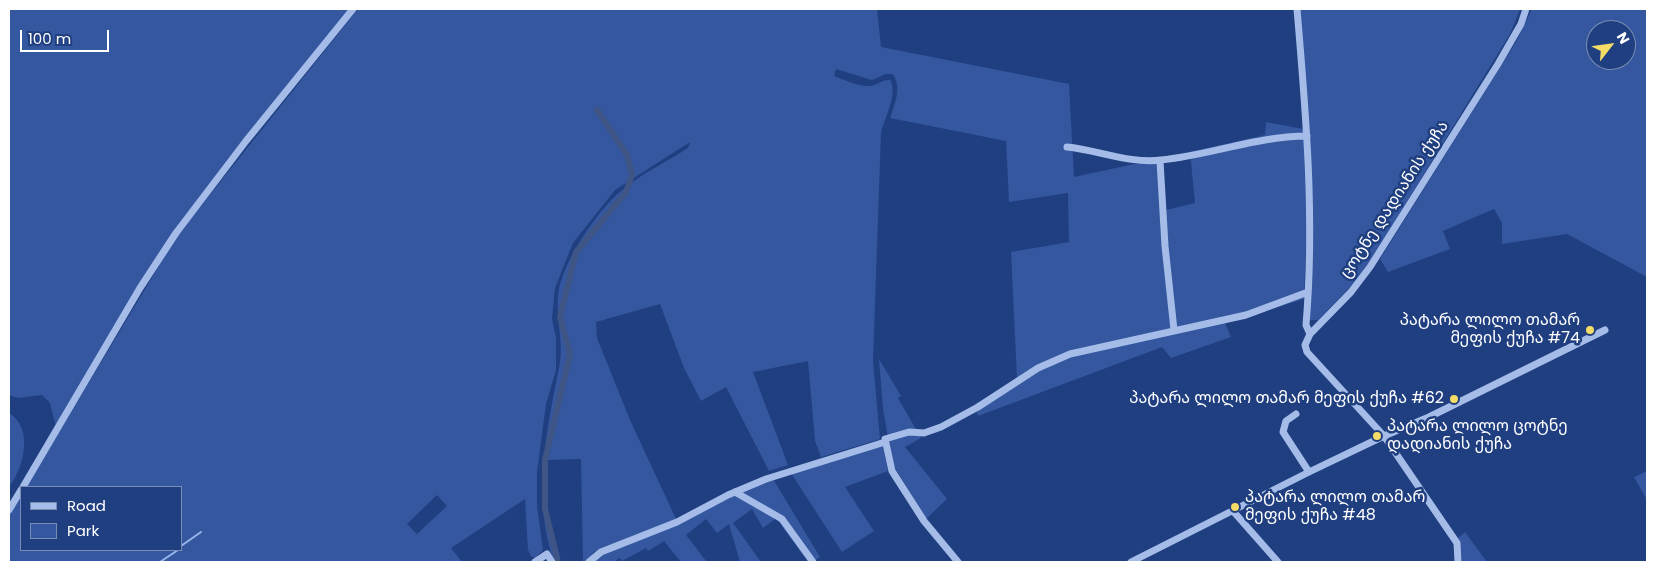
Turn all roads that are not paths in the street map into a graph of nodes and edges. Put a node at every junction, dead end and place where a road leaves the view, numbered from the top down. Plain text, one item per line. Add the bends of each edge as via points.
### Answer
1 (353, 9) edge
2 (1297, 9) edge
3 (1526, 9) edge
4 (1308, 136) junction
5 (1067, 147) dead end
6 (1160, 160) junction
7 (1308, 292) junction
8 (1174, 330) junction
9 (1605, 330) dead end
10 (1310, 334) junction
11 (1296, 414) dead end
12 (1384, 436) junction
13 (885, 441) junction
14 (1309, 472) junction
15 (23, 486) edge
16 (20, 491) edge
17 (735, 492) junction
18 (9, 510) edge
19 (1233, 511) junction
20 (535, 562) edge
21 (552, 562) edge
22 (589, 562) edge
23 (813, 562) edge
24 (958, 562) edge
25 (1131, 562) edge
26 (1278, 562) edge
27 (1458, 562) edge

1 - 15 street via 176,233
2 - 4 street
3 - 10 street, ცოტნე დადიანის ქუჩა via 1508,48 1370,266 1351,292
4 - 6 street via 1254,142
4 - 7 street via 1311,218
5 - 6 street via 1126,159
6 - 8 street
7 - 8 street via 1246,315
7 - 10 street via 1306,325
8 - 13 street via 1051,361 941,427 909,432
9 - 12 street
10 - 12 street via 1305,345 1307,352
11 - 14 street via 1286,421 1284,432
12 - 14 street
12 - 27 street via 1457,543
13 - 17 street via 791,470
13 - 24 street via 892,470 924,521
14 - 19 street
16 - 18 street
17 - 22 street via 677,522 601,552
17 - 23 street via 782,519
19 - 25 street
19 - 26 street
20 - 21 street via 547,554

